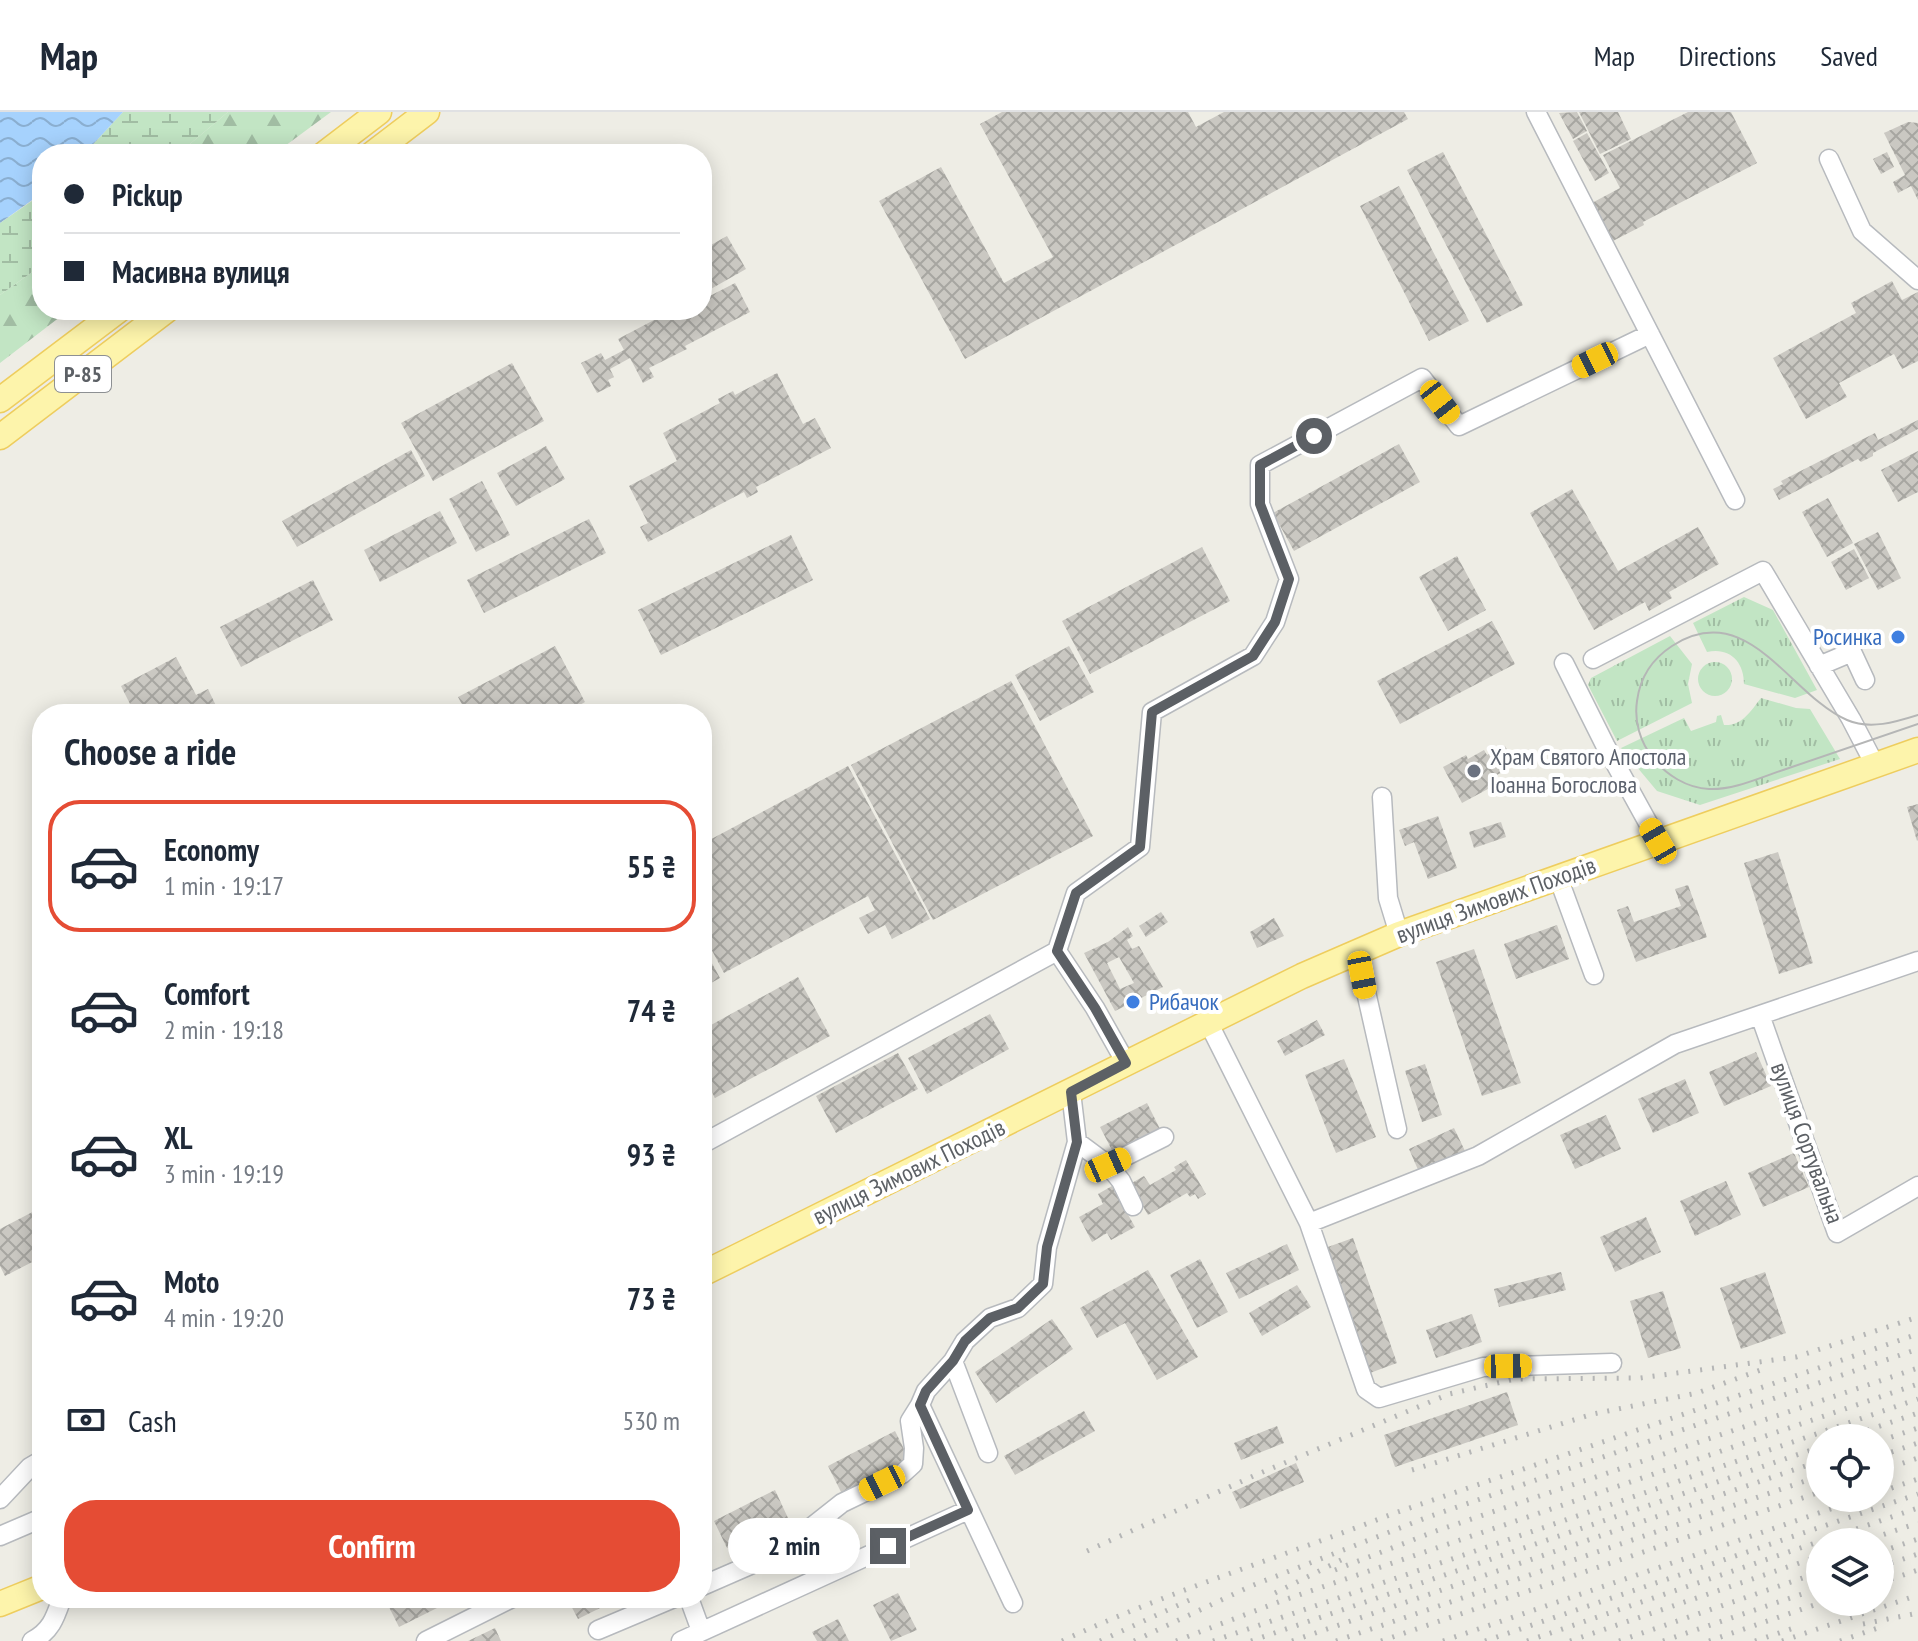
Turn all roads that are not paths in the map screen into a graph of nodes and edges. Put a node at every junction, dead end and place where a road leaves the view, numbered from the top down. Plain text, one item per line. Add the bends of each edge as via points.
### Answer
1 (379, 112) edge
2 (427, 112) edge
3 (1536, 112) edge
4 (337, 144) edge
5 (385, 144) edge
6 (1829, 159) dead end
7 (1918, 280) edge
8 (106, 320) edge
9 (154, 320) edge
10 (1650, 334) junction
11 (0, 400) edge
12 (0, 437) edge
13 (1735, 500) dead end
14 (1593, 659) dead end
15 (1564, 663) dead end
16 (1819, 666) junction
17 (1865, 680) dead end
18 (1918, 750) edge
19 (1875, 765) junction
20 (1382, 797) dead end
21 (1658, 841) junction
22 (1558, 877) junction
23 (1399, 934) junction
24 (1057, 951) junction
25 (1357, 952) junction
26 (1918, 961) edge
27 (1594, 975) dead end
28 (1760, 1015) junction
29 (1208, 1022) junction
30 (1126, 1063) junction
31 (1071, 1092) junction
32 (1397, 1129) dead end
33 (1164, 1137) dead end
34 (712, 1139) edge
35 (1077, 1142) junction
36 (1108, 1165) junction
37 (1918, 1186) edge
38 (1133, 1206) dead end
39 (1309, 1223) junction
40 (712, 1269) edge
41 (953, 1361) junction
42 (1612, 1363) dead end
43 (920, 1405) junction
44 (988, 1453) dead end
45 (32, 1466) edge
46 (0, 1499) edge
47 (968, 1510) junction
48 (32, 1522) edge
49 (0, 1536) edge
50 (712, 1582) edge
51 (32, 1591) edge
52 (1013, 1603) dead end
53 (0, 1604) edge
54 (59, 1608) edge
55 (492, 1608) edge
56 (650, 1608) edge
57 (693, 1608) edge
58 (598, 1630) dead end
59 (701, 1631) junction
60 (32, 1641) edge
61 (426, 1641) edge
62 (681, 1641) edge

1 - 4 main road
2 - 5 main road
3 - 10 street
6 - 7 street via 1862,231
8 - 11 main road, Р-85
9 - 12 main road, Р-85
10 - 13 street
10 - 24 street via 1459,426 1422,378 1260,465 1260,504 1289,579 1275,622 1253,656 1152,712 1140,847 1076,893
14 - 16 street via 1763,571
15 - 21 street
16 - 17 street via 1852,652
16 - 19 street
18 - 19 main road, вулиця Зимових Походів
19 - 21 main road, вулиця Зимових Походів
20 - 23 street via 1388,898
21 - 22 main road, вулиця Зимових Походів
22 - 23 main road, вулиця Зимових Походів
22 - 27 street
23 - 25 main road, вулиця Зимових Походів
24 - 30 street
24 - 34 street
25 - 29 main road, вулиця Зимових Походів
25 - 32 street
26 - 28 street
28 - 37 street, вулиця Сортувальна via 1837,1233
28 - 39 street via 1675,1044 1478,1156
29 - 30 main road, вулиця Зимових Походів
29 - 39 street
30 - 31 main road, вулиця Зимових Походів
31 - 35 street
31 - 40 main road, вулиця Зимових Походів
33 - 36 street
35 - 36 street
35 - 41 street via 1047,1247 1043,1284 1018,1308 990,1318
36 - 38 street
39 - 42 street via 1366,1389 1379,1398 1483,1367
41 - 43 street
41 - 44 street
43 - 47 street
43 - 50 street via 910,1421 913,1464 902,1474 842,1503 780,1552
45 - 46 street
47 - 52 street
47 - 59 street
48 - 49 street
51 - 53 main road
54 - 60 street via 46,1634
55 - 61 street
56 - 58 street
57 - 59 street
59 - 62 street

